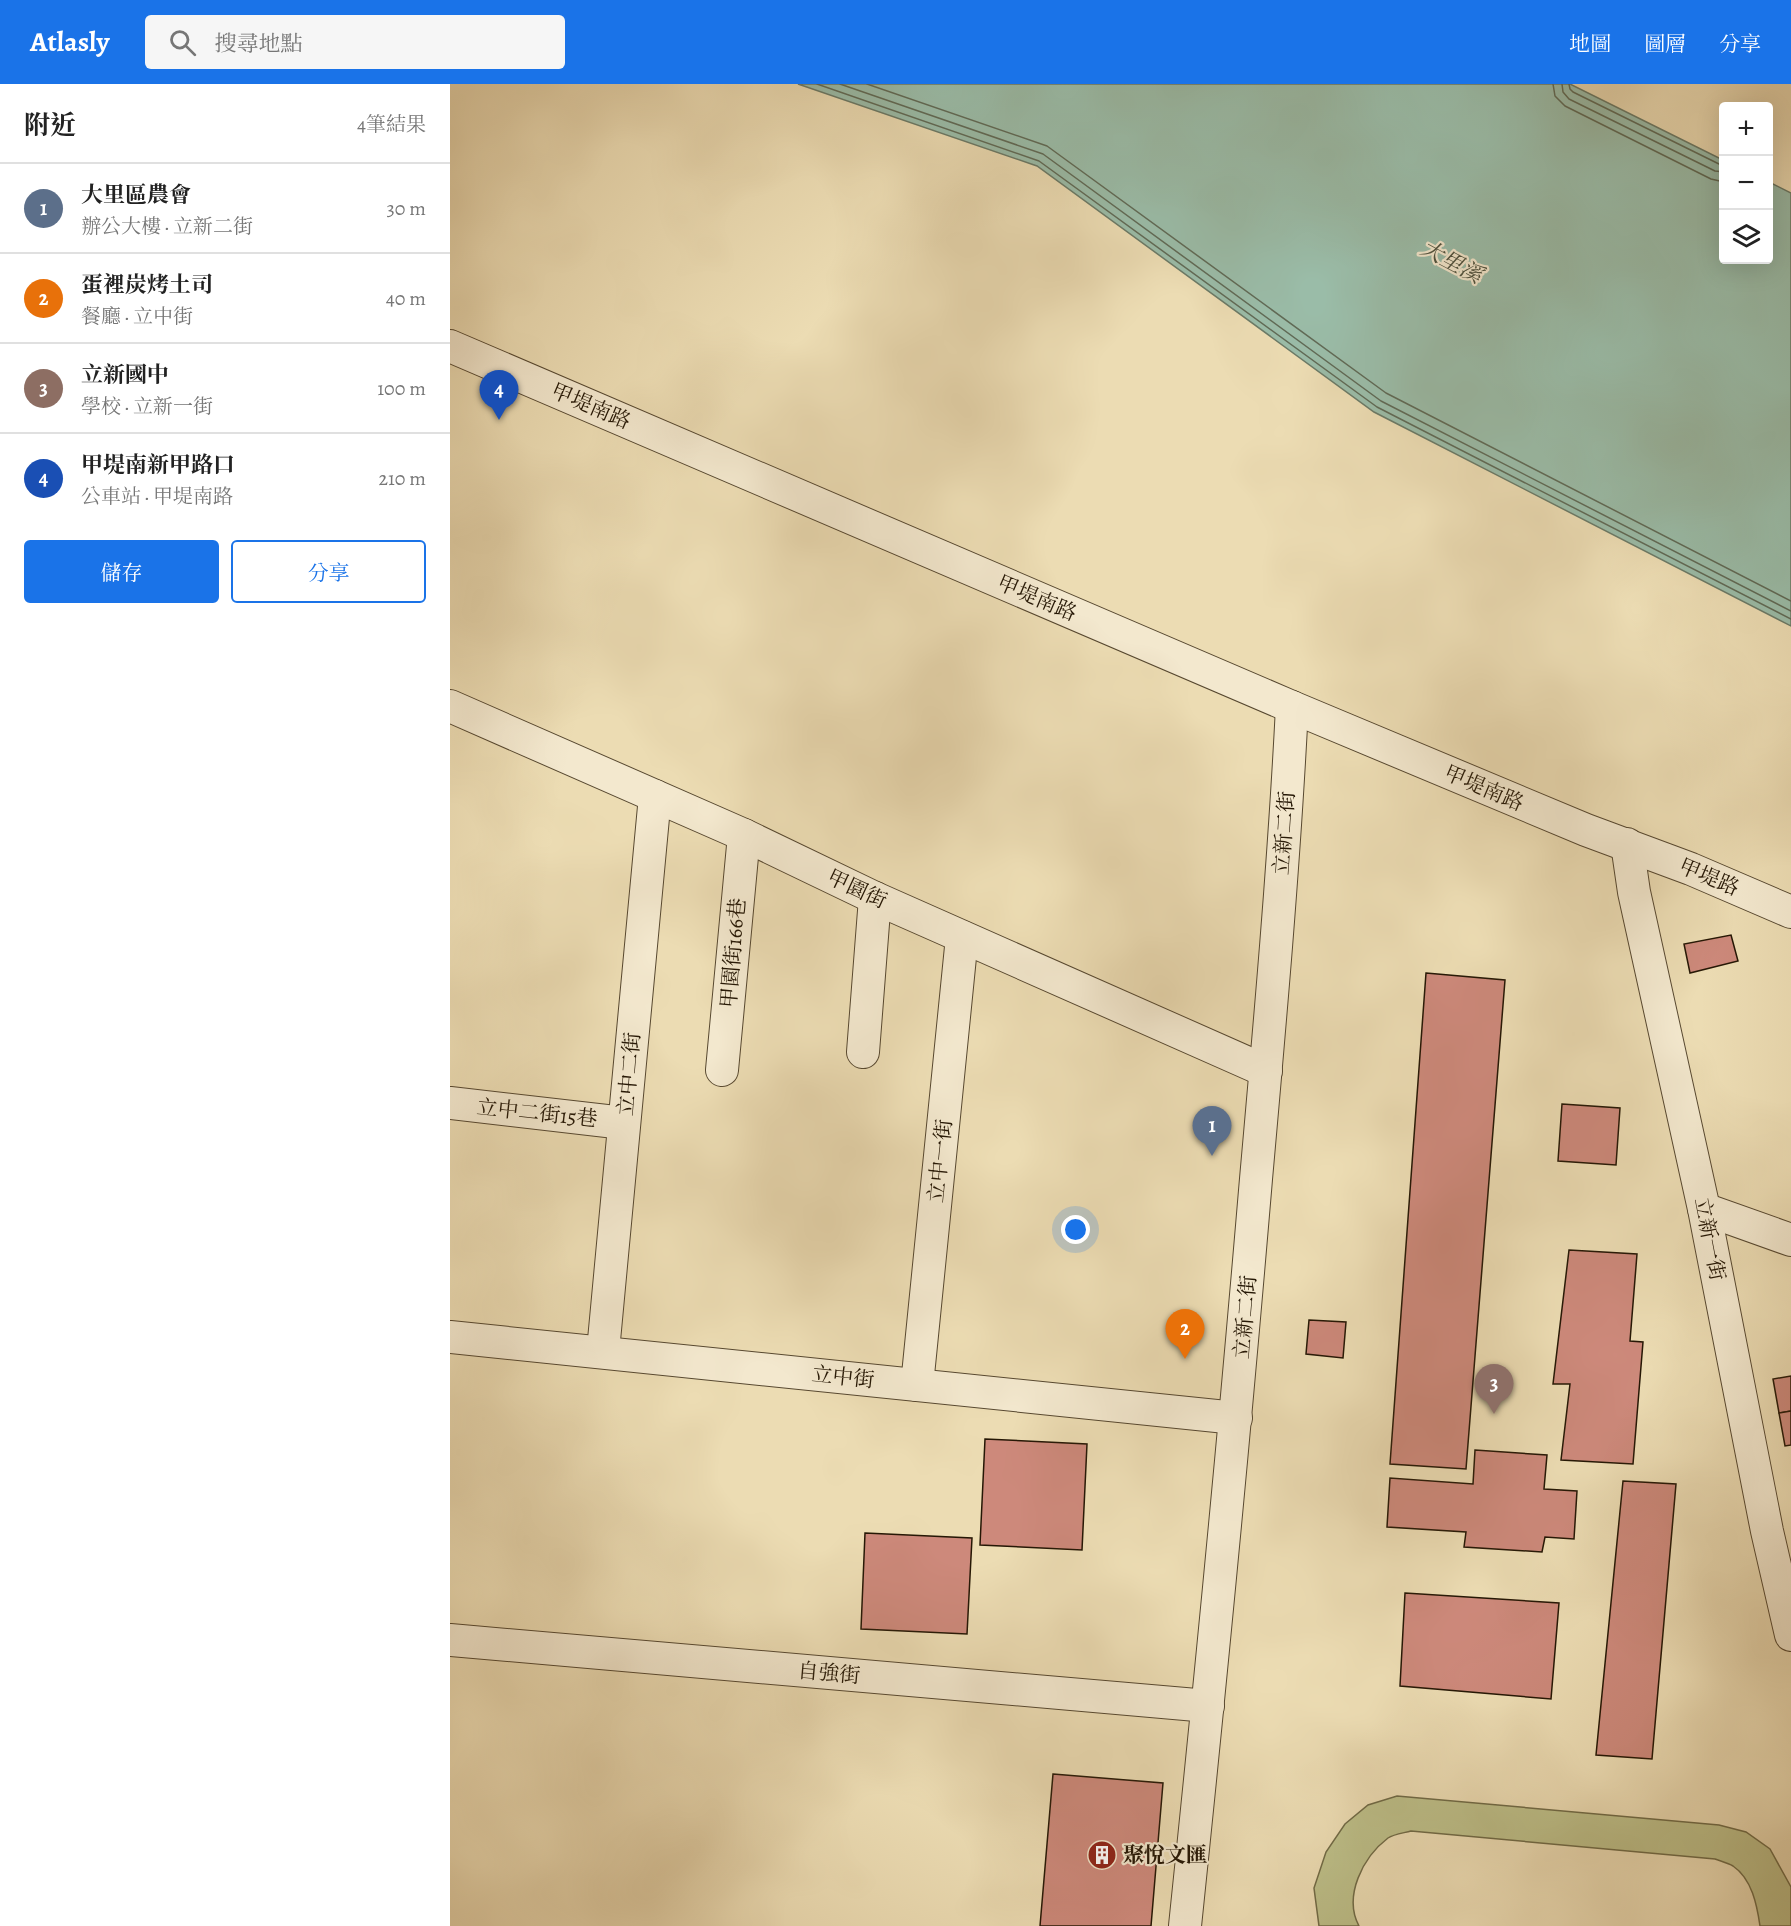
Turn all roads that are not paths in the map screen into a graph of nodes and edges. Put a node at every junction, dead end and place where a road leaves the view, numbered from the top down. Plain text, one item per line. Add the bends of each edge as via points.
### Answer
1 (450, 345) edge
2 (450, 706) edge
3 (1292, 707) junction
4 (656, 796) junction
5 (744, 835) junction
6 (1626, 844) junction
7 (875, 898) junction
8 (1791, 912) edge
9 (962, 937) junction
10 (863, 1052) dead end
11 (722, 1070) dead end
12 (1266, 1071) junction
13 (450, 1103) edge
14 (624, 1123) junction
15 (1704, 1209) junction
16 (1791, 1240) edge
17 (450, 1337) edge
18 (603, 1351) junction
19 (917, 1385) junction
20 (1236, 1418) junction
21 (1791, 1635) edge
22 (450, 1640) edge
23 (1208, 1706) junction
24 (1185, 1926) edge

1 - 3 street, 甲堤南路
2 - 4 street, 甲園街
3 - 6 street, 甲堤南路
3 - 12 street, 立新二街
4 - 5 street, 甲園街
4 - 14 street, 立中二街
5 - 7 street, 甲園街
5 - 11 street, 甲園街166巷
6 - 8 street, 甲堤路
6 - 15 street, 立新一街
7 - 9 street, 甲園街
7 - 10 street
9 - 12 street, 甲園街
9 - 19 street, 立中一街
12 - 20 street, 立新二街
13 - 14 street, 立中二街15巷
14 - 18 street, 立中二街
15 - 16 street
15 - 21 street, 立新一街
17 - 18 street, 立中街
18 - 19 street, 立中街
19 - 20 street, 立中街
20 - 23 street, 立新二街
22 - 23 street, 自強街
23 - 24 street, 立新二街

